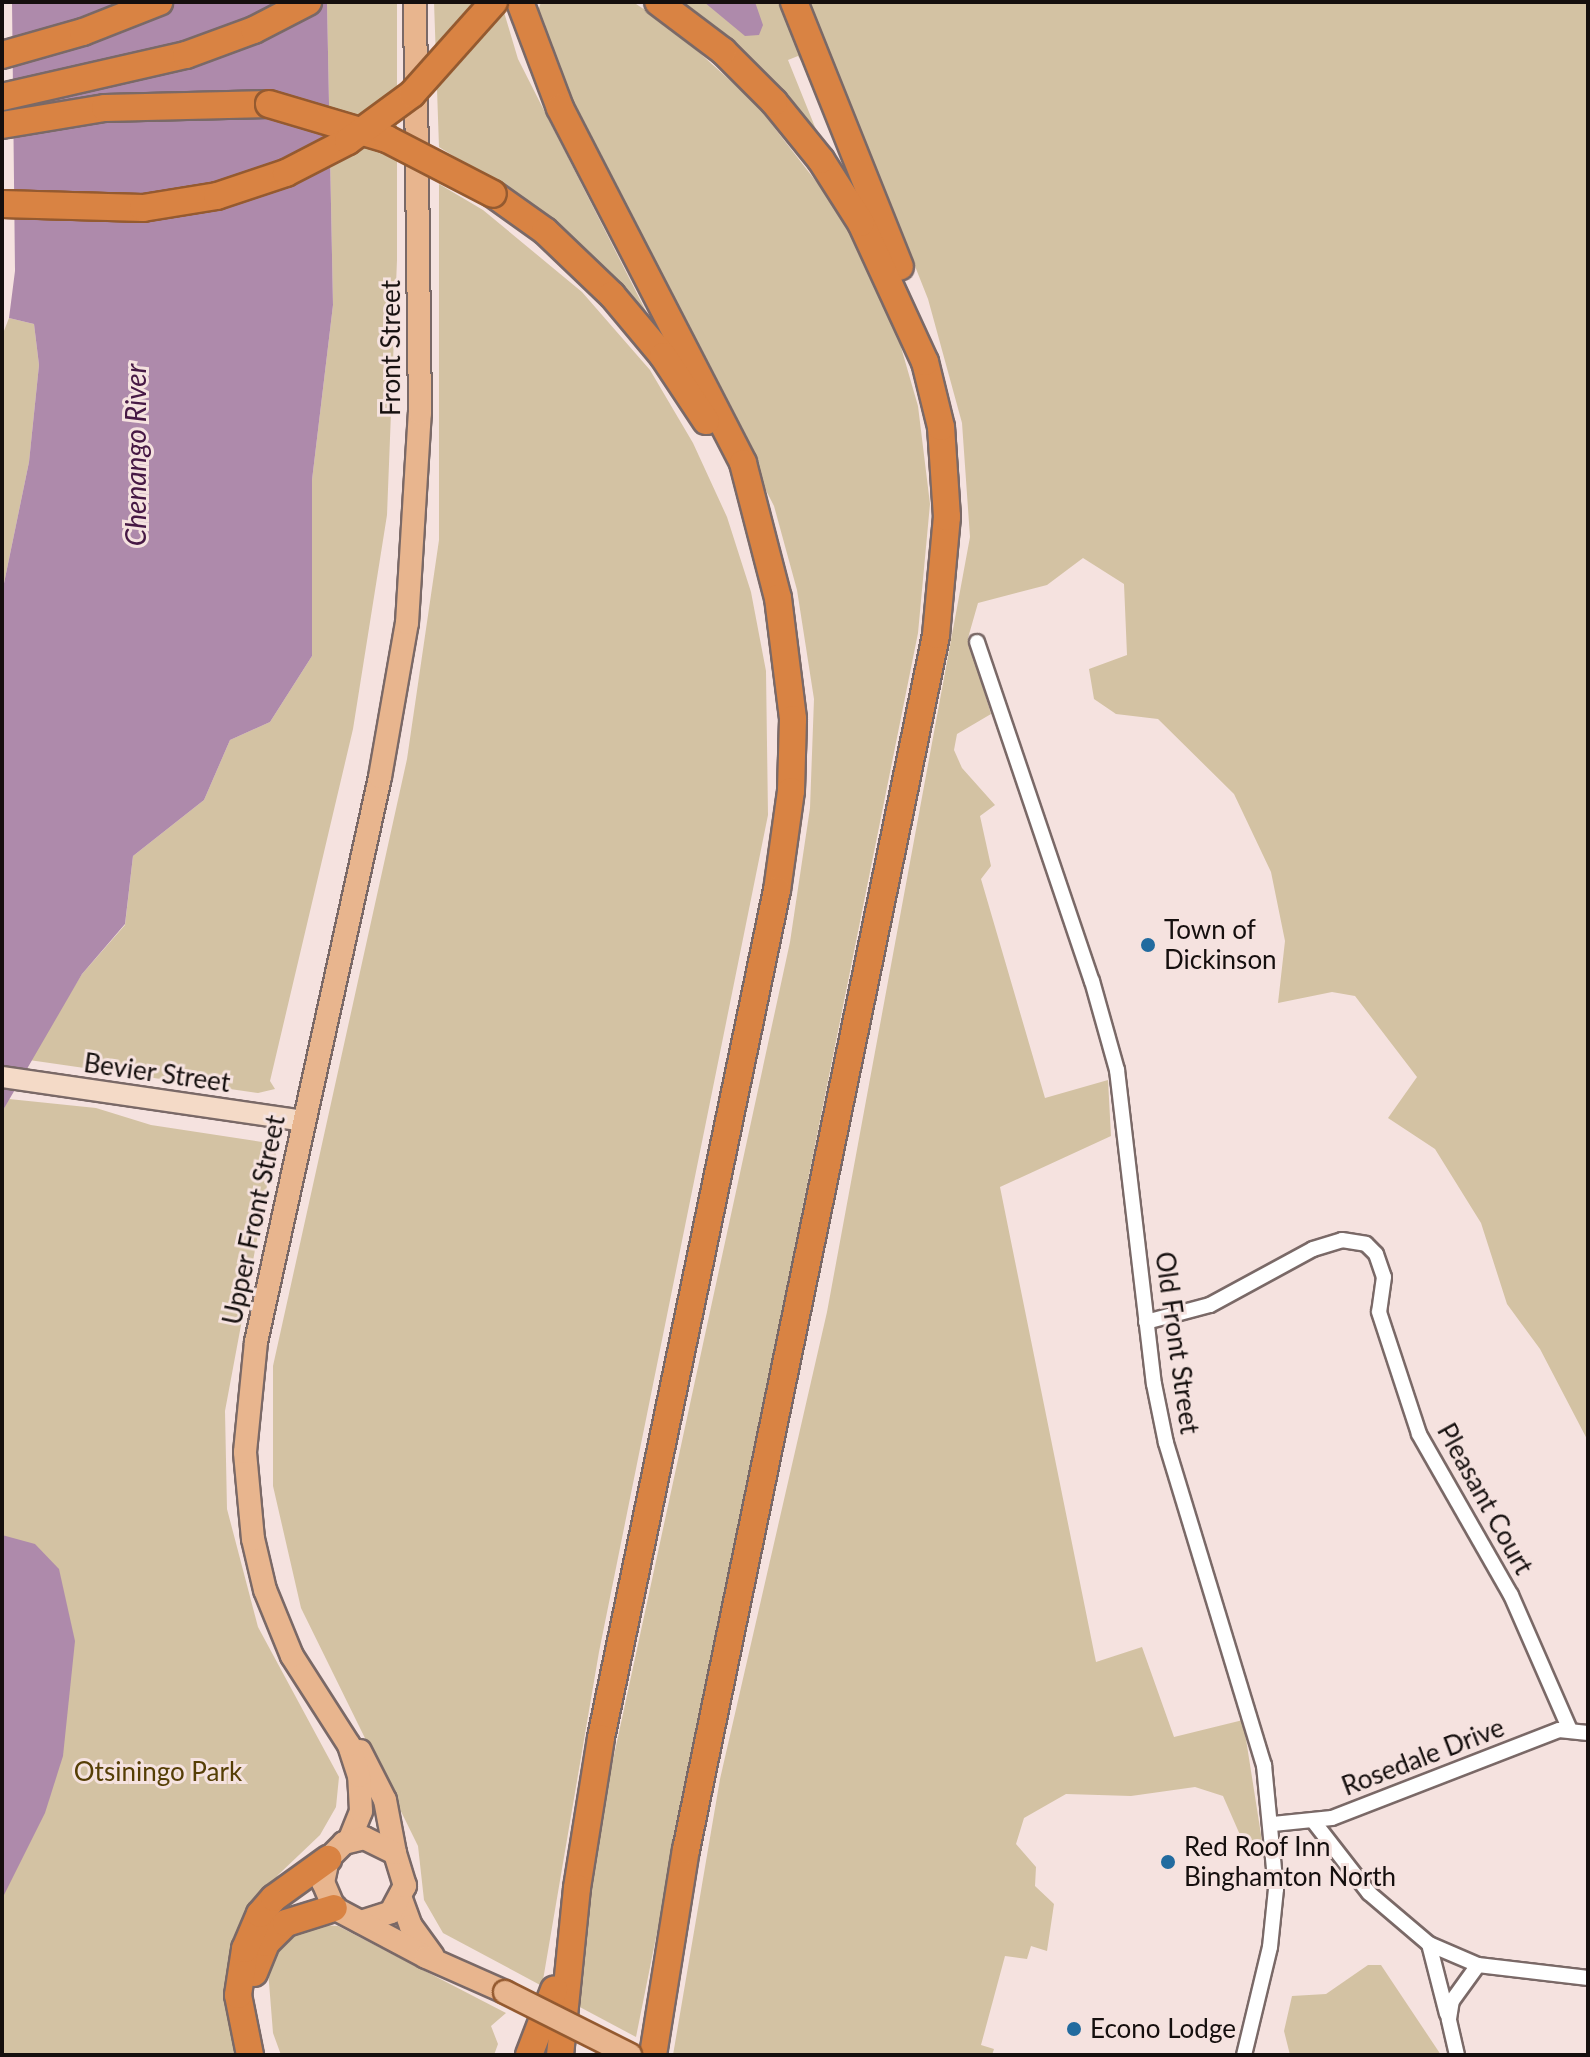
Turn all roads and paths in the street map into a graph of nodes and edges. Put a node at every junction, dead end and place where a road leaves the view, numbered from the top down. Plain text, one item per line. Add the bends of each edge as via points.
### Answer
1 (159, 2) edge
2 (308, 2) edge
3 (415, 2) edge
4 (494, 2) edge
5 (520, 2) edge
6 (658, 2) edge
7 (794, 2) edge
8 (2, 55) edge
9 (2, 97) edge
10 (269, 104) junction
11 (2, 106) edge
12 (2, 125) edge
13 (2, 204) edge
14 (914, 329) junction
15 (778, 598) junction
16 (977, 642) dead end
17 (398, 693) joint
18 (2, 1077) edge
19 (304, 1121) junction
20 (1146, 1322) junction
21 (1569, 1728) junction
22 (1588, 1733) edge
23 (349, 1745) junction
24 (1314, 1822) junction
25 (1273, 1824) junction
26 (349, 1841) junction
27 (395, 1853) junction
28 (328, 1859) junction
29 (401, 1899) junction
30 (334, 1908) junction
31 (361, 1922) junction
32 (1429, 1944) junction
33 (569, 1949) junction
34 (433, 1956) junction
35 (1478, 1965) junction
36 (1588, 1978) edge
37 (1449, 2019) junction
38 (250, 2055) edge
39 (265, 2055) edge
40 (529, 2055) edge
41 (560, 2055) edge
42 (630, 2055) edge
43 (653, 2055) edge
44 (1244, 2055) edge
45 (1457, 2055) edge

1 - 8 highway via 83,32
2 - 9 highway via 198,51
3 - 17 main road, Front Street via 418,481
4 - 13 highway, bridge via 412,94 348,141 286,173 217,196 143,208
5 - 15 highway via 560,108 738,452 757,503
6 - 14 highway via 723,51 806,140 861,223
7 - 14 highway via 901,270
10 - 11 highway via 144,94
10 - 12 highway via 105,108
10 - 15 highway, bridge via 387,139 493,194 590,272 670,366 737,483
14 - 43 highway via 935,397 944,456 946,543 936,635 686,1850
15 - 33 highway via 790,670 793,744 779,879 601,1738
16 - 20 street, Old Front Street via 1117,1070
17 - 19 main road, Upper Front Street
18 - 19 main road, Bevier Street
19 - 23 main road, Upper Front Street via 256,1342 245,1476 253,1539 279,1627 302,1677
20 - 21 street, Pleasant Court via 1210,1305 1313,1249 1342,1240 1366,1244 1384,1277 1379,1312 1419,1434 1511,1595
20 - 25 street, Old Front Street via 1166,1443 1258,1736
21 - 22 street
21 - 24 street, Rosedale Drive
23 - 26 main road, Upper Front Street via 362,1798
23 - 27 main road, Upper Front Street via 358,1749 379,1784
24 - 25 street, Rosedale Drive
24 - 32 street via 1369,1893
25 - 44 street, Old Front Street via 1276,1889 1270,1947
26 - 27 main road via 372,1839
26 - 28 main road
27 - 29 main road, Upper Front Street via 405,1876
28 - 30 main road via 323,1882
28 - 38 highway via 274,1898 260,1914 245,1949 238,1995
29 - 31 main road via 384,1917
29 - 34 main road, Upper Front Street via 411,1926
30 - 31 main road, Upper Front Street
30 - 39 highway via 286,1923 260,1956 253,2002
31 - 34 main road, Upper Front Street
32 - 35 street
32 - 37 street
33 - 40 highway
33 - 41 highway
34 - 42 main road, Upper Front Street, bridge
35 - 36 street
35 - 37 street via 1461,1983
37 - 45 street

